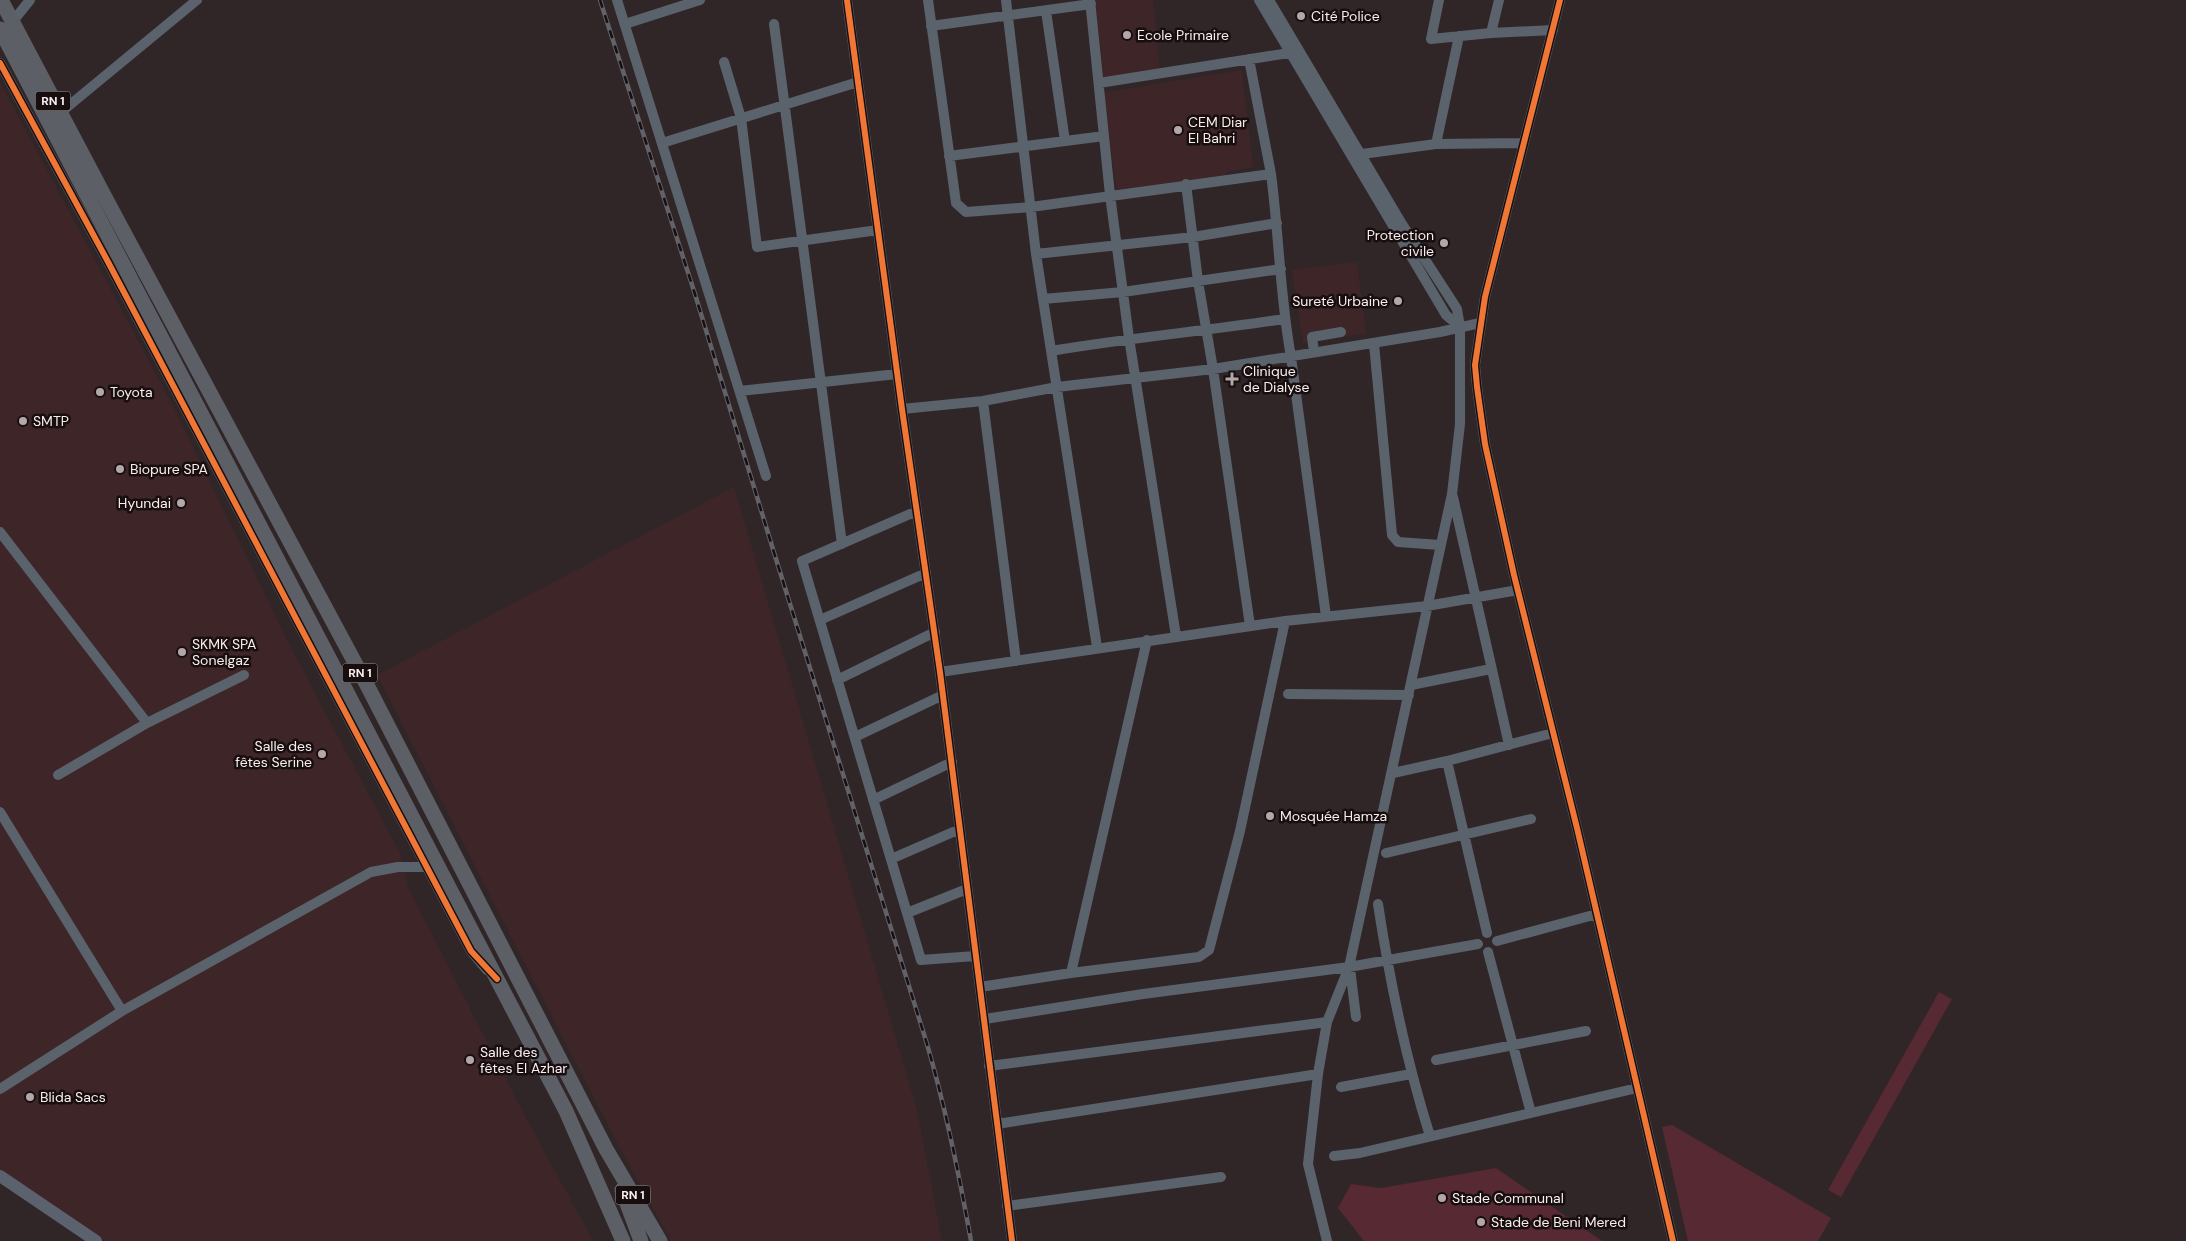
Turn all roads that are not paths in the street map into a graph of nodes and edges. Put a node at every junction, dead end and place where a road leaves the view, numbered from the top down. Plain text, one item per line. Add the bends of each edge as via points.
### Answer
1 (1, 0) edge
2 (30, 0) edge
3 (197, 0) edge
4 (617, 0) edge
5 (700, 0) edge
6 (848, 0) edge
7 (928, 0) edge
8 (1006, 0) edge
9 (1259, 0) edge
10 (1269, 0) edge
11 (1439, 0) edge
12 (1500, 0) edge
13 (1560, 0) edge
14 (1090, 2) edge
15 (1046, 11) junction
16 (1008, 14) junction
17 (625, 24) junction
18 (774, 24) dead end
19 (6, 25) edge
20 (931, 26) junction
21 (1553, 30) junction
22 (1491, 33) junction
23 (1460, 36) junction
24 (1290, 52) junction
25 (1301, 53) junction
26 (1249, 59) junction
27 (0, 62) edge
28 (724, 62) dead end
29 (858, 82) junction
30 (1099, 83) junction
31 (784, 106) junction
32 (60, 113) junction
33 (741, 118) junction
34 (1104, 136) junction
35 (1065, 141) junction
36 (662, 143) junction
37 (1523, 143) junction
38 (1436, 144) junction
39 (1024, 147) junction
40 (1362, 154) junction
41 (949, 156) junction
42 (1271, 174) junction
43 (1186, 184) junction
44 (1110, 195) junction
45 (1031, 207) junction
46 (1277, 223) junction
47 (878, 230) junction
48 (1193, 237) junction
49 (801, 242) junction
50 (1117, 245) junction
51 (1036, 254) junction
52 (1281, 269) junction
53 (1198, 281) junction
54 (1123, 292) junction
55 (1043, 299) junction
56 (1284, 319) junction
57 (1480, 323) junction
58 (1460, 327) junction
59 (1207, 331) junction
60 (1341, 332) dead end
61 (1129, 338) junction
62 (1374, 344) junction
63 (1050, 351) junction
64 (1314, 352) junction
65 (1291, 357) junction
66 (1214, 369) junction
67 (897, 374) junction
68 (1135, 377) junction
69 (820, 381) junction
70 (1057, 387) junction
71 (740, 391) junction
72 (984, 401) junction
73 (902, 409) junction
74 (766, 476) dead end
75 (1452, 494) junction
76 (917, 511) junction
77 (0, 532) edge
78 (842, 544) junction
79 (1440, 545) junction
80 (926, 573) junction
81 (1518, 590) junction
82 (1474, 597) junction
83 (1427, 606) junction
84 (1326, 616) junction
85 (820, 620) junction
86 (1285, 621) junction
87 (1250, 626) junction
88 (935, 632) junction
89 (1176, 636) junction
90 (1147, 640) junction
91 (1097, 648) junction
92 (1016, 661) junction
93 (1491, 669) junction
94 (940, 672) junction
95 (244, 675) dead end
96 (838, 680) junction
97 (1410, 690) junction
98 (1288, 694) dead end
99 (943, 695) junction
100 (147, 723) junction
101 (1553, 733) junction
102 (855, 737) junction
103 (1509, 744) junction
104 (1447, 760) junction
105 (952, 762) junction
106 (1393, 773) junction
107 (58, 775) dead end
108 (873, 800) junction
109 (0, 812) edge
110 (1531, 819) dead end
111 (960, 830) junction
112 (1464, 834) junction
113 (1386, 853) dead end
114 (891, 859) junction
115 (428, 867) junction
116 (967, 890) junction
117 (1378, 904) dead end
118 (907, 913) junction
119 (1597, 914) junction
120 (1487, 933) junction
121 (1498, 941) junction
122 (1478, 944) junction
123 (1488, 952) junction
124 (975, 956) junction
125 (1386, 960) junction
126 (1349, 967) junction
127 (1070, 974) junction
128 (497, 979) junction
129 (980, 987) junction
130 (122, 1011) junction
131 (1356, 1016) dead end
132 (985, 1019) junction
133 (1327, 1022) junction
134 (1586, 1031) dead end
135 (1512, 1044) junction
136 (1436, 1060) dead end
137 (989, 1066) junction
138 (1318, 1074) junction
139 (1411, 1074) junction
140 (1341, 1087) dead end
141 (1637, 1088) junction
142 (0, 1089) edge
143 (1531, 1113) junction
144 (997, 1124) junction
145 (1430, 1136) junction
146 (606, 1149) junction
147 (1334, 1156) dead end
148 (0, 1176) edge
149 (1222, 1177) dead end
150 (1007, 1206) junction
151 (96, 1241) edge
152 (622, 1241) edge
153 (641, 1241) edge
154 (660, 1241) edge
155 (1012, 1241) edge
156 (1327, 1241) edge
157 (1674, 1241) edge

1 - 19 highway, RN 1
2 - 19 street
3 - 32 street
4 - 17 street
5 - 17 street
6 - 29 street
7 - 20 street
8 - 16 street
9 - 24 street
10 - 25 street
11 - 23 street via 1431,39
12 - 22 street
13 - 21 street
14 - 15 street
14 - 30 street
15 - 16 street
15 - 35 street
16 - 20 street
16 - 39 street
17 - 36 street
18 - 31 street
19 - 32 highway, RN 1
19 - 128 highway, RN 1
20 - 41 street
21 - 22 street
21 - 37 street
22 - 23 street
23 - 38 street
24 - 25 street
24 - 26 street
24 - 58 street via 1446,315
25 - 40 street
26 - 30 street
26 - 42 street
27 - 115 street
28 - 33 street
29 - 31 street
29 - 47 street
30 - 34 street
31 - 33 street
31 - 49 street
32 - 146 highway, RN 1 via 368,687
33 - 36 street
33 - 49 street via 757,247
34 - 35 street
34 - 44 street
35 - 39 street
36 - 71 street
37 - 38 street
37 - 57 street
38 - 40 street
39 - 41 street
39 - 45 street
40 - 58 street via 1457,309
41 - 45 street via 956,203 966,212
42 - 43 street
42 - 46 street
43 - 44 street
43 - 48 street
44 - 45 street
44 - 50 street
45 - 51 street
46 - 48 street
46 - 52 street
47 - 49 street
47 - 67 street
48 - 50 street
48 - 53 street
49 - 69 street
50 - 51 street
50 - 54 street
51 - 55 street
52 - 53 street
52 - 56 street
53 - 54 street
53 - 59 street
54 - 55 street
54 - 61 street
55 - 63 street
56 - 59 street
56 - 65 street
57 - 58 street
57 - 81 street via 1475,365 1485,444
58 - 62 street
58 - 75 street via 1460,424
59 - 61 street
59 - 66 street
60 - 64 street via 1312,336
61 - 63 street
61 - 68 street
62 - 64 street
62 - 79 street via 1392,535 1398,542
63 - 70 street
64 - 65 street
65 - 66 street
65 - 84 street
66 - 68 street
66 - 87 street
67 - 69 street
67 - 73 street
68 - 70 street
68 - 89 street
69 - 71 street
69 - 78 street
70 - 72 street
70 - 91 street
71 - 74 street
72 - 73 street
72 - 92 street
73 - 76 street
75 - 79 street
75 - 82 street
76 - 78 street
76 - 80 street
77 - 100 street
78 - 85 street via 802,560
79 - 83 street
80 - 85 street
80 - 88 street
81 - 82 street
81 - 101 street
82 - 83 street
82 - 93 street
83 - 84 street
83 - 97 street
84 - 86 street
85 - 96 street
86 - 87 street
86 - 127 street via 1240,831 1209,950 1199,957
87 - 89 street
88 - 94 street
88 - 96 street
89 - 90 street
90 - 91 street
90 - 127 street
91 - 92 street
92 - 94 street
93 - 97 street
93 - 103 street
94 - 99 street
95 - 100 street
96 - 102 street
97 - 98 street
97 - 106 street
99 - 102 street
99 - 105 street
100 - 107 street
101 - 103 street
101 - 119 street
102 - 108 street
103 - 104 street
104 - 106 street
104 - 112 street
105 - 108 street
105 - 111 street
106 - 126 street
108 - 114 street
109 - 130 street
110 - 112 street
111 - 114 street
111 - 116 street
112 - 113 street
112 - 120 street
114 - 118 street
115 - 128 street via 471,951
115 - 130 street via 398,867 371,872
116 - 118 street
116 - 124 street
117 - 125 street
118 - 124 street via 921,960
119 - 121 street
119 - 141 street
120 - 121 street via 1493,934
120 - 122 street via 1479,938
121 - 123 street via 1494,950
122 - 123 street
122 - 125 street
123 - 135 street
124 - 129 street
125 - 126 street
125 - 139 street
126 - 131 street
126 - 132 street
126 - 133 street
127 - 129 street
128 - 152 highway, RN 1 via 566,1111
129 - 132 street
130 - 142 street
132 - 137 street
133 - 137 street
133 - 138 street
134 - 135 street
135 - 136 street
135 - 143 street
137 - 144 street
138 - 144 street
138 - 156 street via 1308,1164
139 - 140 street
139 - 145 street
141 - 143 street
141 - 157 street
143 - 145 street
144 - 150 street
145 - 147 street
146 - 153 highway
146 - 154 highway, RN 1
148 - 151 main road
149 - 150 street
150 - 155 street

